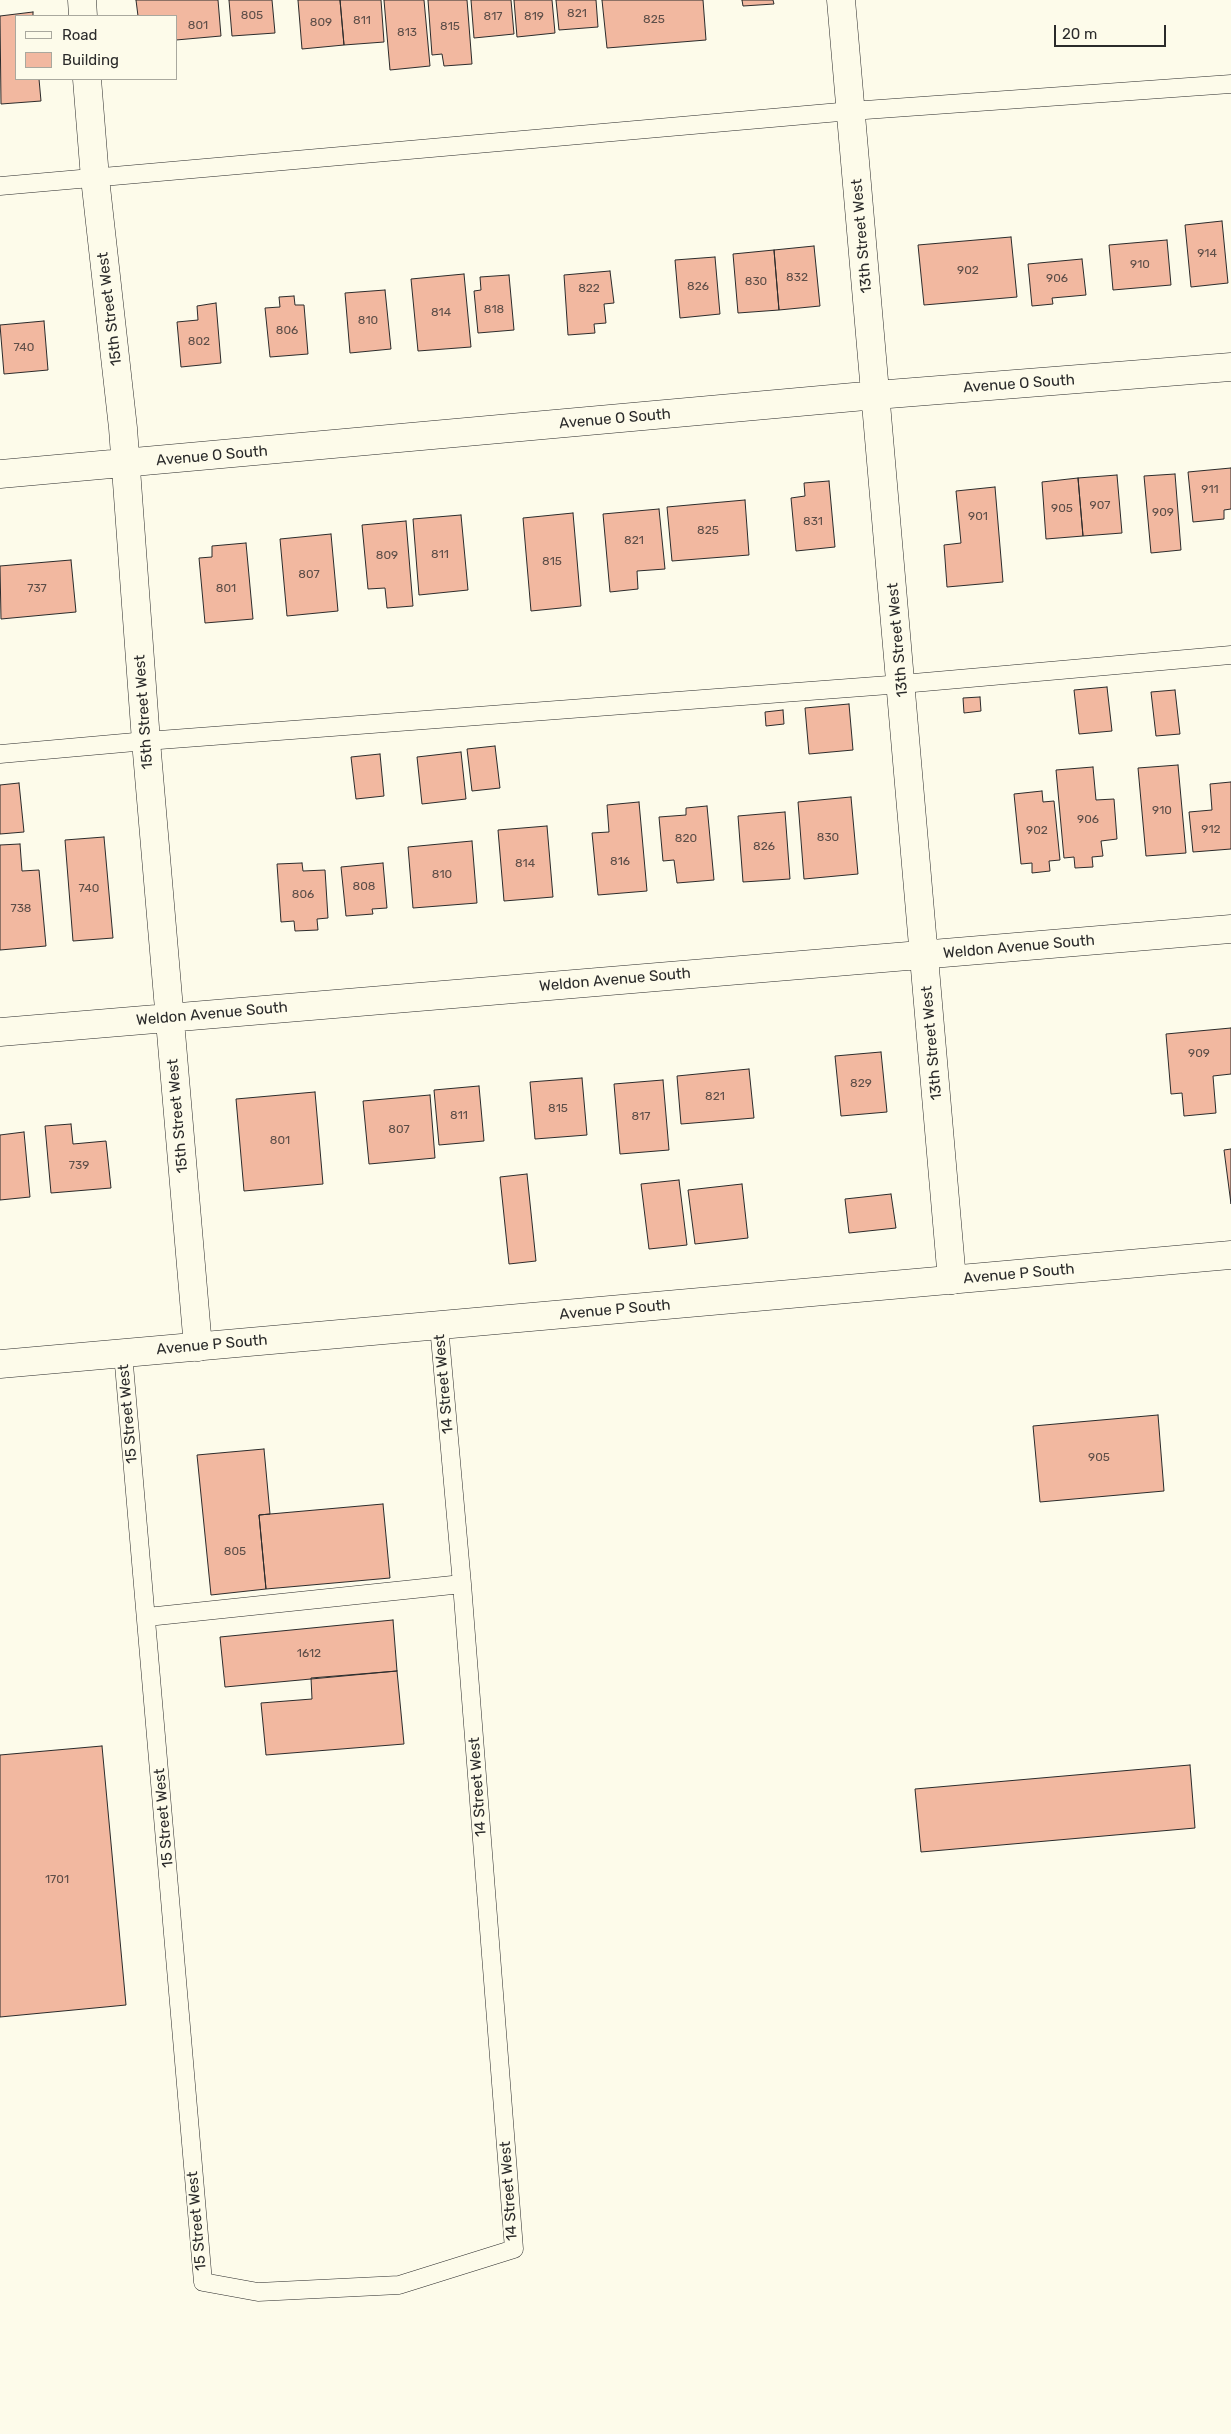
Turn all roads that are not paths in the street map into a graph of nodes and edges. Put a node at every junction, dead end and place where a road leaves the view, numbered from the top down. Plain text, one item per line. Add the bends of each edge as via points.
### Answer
1 (82, 0) edge
2 (841, 0) edge
3 (83, 15) edge
4 (87, 80) edge
5 (1231, 84) edge
6 (851, 111) junction
7 (94, 178) junction
8 (0, 186) edge
9 (1231, 367) edge
10 (876, 395) junction
11 (125, 464) junction
12 (0, 474) edge
13 (1231, 655) edge
14 (902, 684) junction
15 (146, 741) junction
16 (0, 754) edge
17 (1231, 929) edge
18 (925, 955) junction
19 (170, 1018) junction
20 (0, 1032) edge
21 (1231, 1256) edge
22 (952, 1280) junction
23 (439, 1326) junction
24 (198, 1347) junction
25 (123, 1353) junction
26 (0, 1364) edge
27 (462, 1584) junction
28 (147, 1617) junction
29 (203, 2282) joint

1 - 3 street
2 - 6 street, 13th Street West
4 - 7 street, 15th Street West
5 - 6 lane
6 - 7 lane
6 - 10 street, 13th Street West
7 - 8 lane
7 - 11 street, 15th Street West
9 - 10 street, Avenue O South
10 - 11 street, Avenue O South
10 - 14 street, 13th Street West
11 - 12 street, Avenue O South
11 - 15 street, 15th Street West
13 - 14 lane
14 - 15 lane
14 - 18 street, 13th Street West
15 - 16 lane
15 - 19 street, 15th Street West
17 - 18 street, Weldon Avenue South
18 - 19 street, Weldon Avenue South
18 - 22 street, 13th Street West
19 - 20 street, Weldon Avenue South
19 - 24 street, 15th Street West
21 - 22 street, Avenue P South
22 - 23 street, Avenue P South
23 - 24 street, Avenue P South
23 - 27 lane, 14 Street West
24 - 25 street, Avenue P South
25 - 26 street, Avenue P South
25 - 28 lane, 15 Street West
27 - 28 lane
27 - 29 lane, 14 Street West via 514,2249 400,2285 258,2292
28 - 29 lane, 15 Street West

